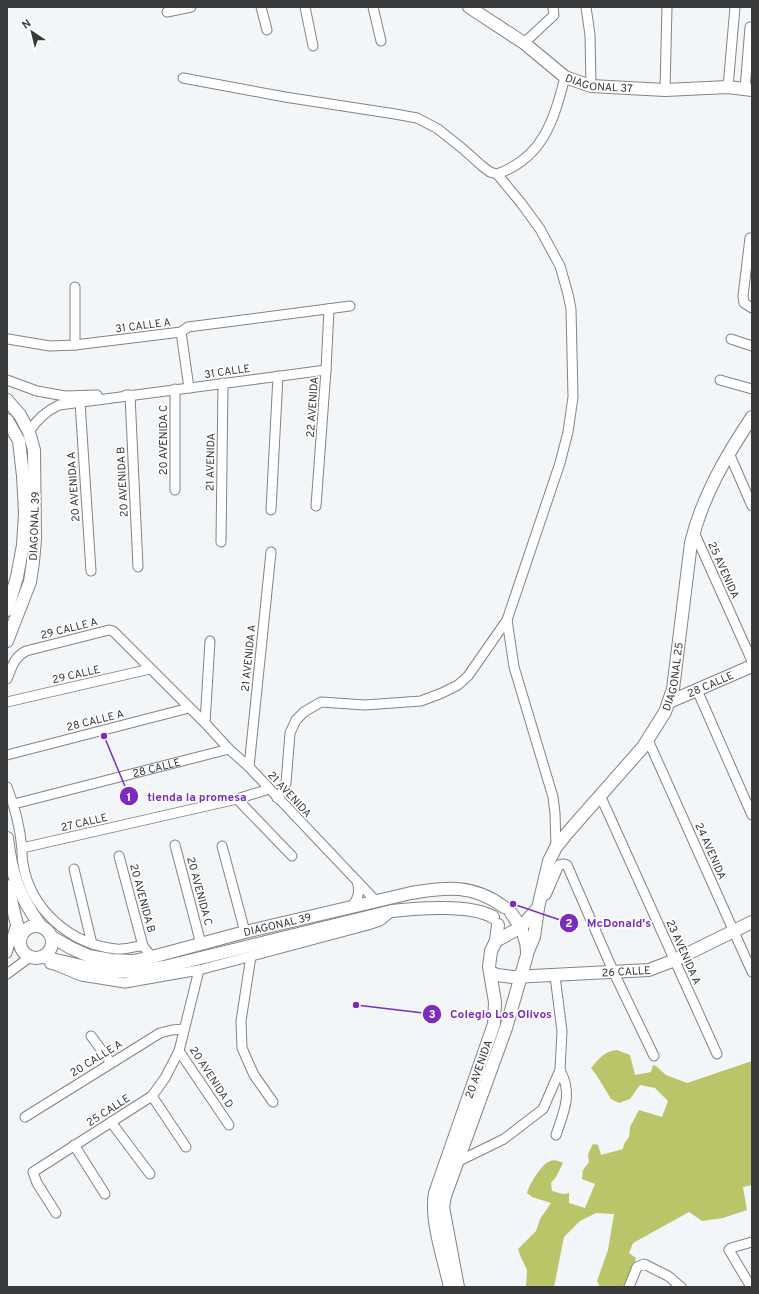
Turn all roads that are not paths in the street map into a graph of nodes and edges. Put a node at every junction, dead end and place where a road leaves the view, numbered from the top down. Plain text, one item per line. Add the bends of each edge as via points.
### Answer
1 (191, 7) edge
2 (261, 7) edge
3 (305, 7) edge
4 (373, 7) edge
5 (553, 7) edge
6 (586, 7) edge
7 (667, 7) edge
8 (735, 7) edge
9 (475, 8) edge
10 (167, 12) dead end
11 (750, 27) dead end
12 (267, 30) dead end
13 (382, 40) dead end
14 (524, 43) junction
15 (313, 46) dead end
16 (565, 77) junction
17 (184, 78) dead end
18 (592, 86) junction
19 (728, 87) junction
20 (748, 89) edge
21 (665, 90) junction
22 (497, 174) junction
23 (750, 238) dead end
24 (76, 287) dead end
25 (350, 306) dead end
26 (748, 306) edge
27 (329, 309) junction
28 (181, 332) junction
29 (731, 339) dead end
30 (8, 340) edge
31 (75, 345) junction
32 (752, 346) edge
33 (326, 370) junction
34 (278, 376) junction
35 (7, 380) edge
36 (720, 380) dead end
37 (224, 383) junction
38 (188, 388) junction
39 (175, 389) junction
40 (752, 389) edge
41 (130, 395) junction
42 (7, 400) edge
43 (80, 402) junction
44 (752, 417) edge
45 (7, 420) edge
46 (29, 432) junction
47 (729, 453) junction
48 (175, 490) dead end
49 (316, 506) dead end
50 (752, 506) edge
51 (271, 510) dead end
52 (694, 532) junction
53 (221, 542) dead end
54 (271, 552) dead end
55 (138, 567) dead end
56 (91, 571) dead end
57 (7, 610) edge
58 (507, 620) junction
59 (117, 634) joint
60 (7, 641) edge
61 (210, 641) dead end
62 (752, 661) edge
63 (752, 666) edge
64 (150, 669) junction
65 (7, 679) edge
66 (697, 690) junction
67 (7, 702) edge
68 (669, 702) junction
69 (190, 708) junction
70 (205, 723) junction
71 (648, 740) junction
72 (229, 749) junction
73 (7, 755) edge
74 (249, 767) junction
75 (7, 787) edge
76 (269, 789) junction
77 (600, 795) junction
78 (277, 798) junction
79 (237, 799) junction
80 (14, 804) junction
81 (752, 815) edge
82 (7, 838) edge
83 (175, 845) dead end
84 (222, 846) dead end
85 (556, 847) junction
86 (22, 848) junction
87 (119, 856) dead end
88 (292, 856) dead end
89 (74, 869) dead end
90 (357, 881) junction
91 (7, 886) edge
92 (438, 889) junction
93 (468, 891) junction
94 (375, 900) junction
95 (352, 906) junction
96 (438, 908) junction
97 (538, 908) junction
98 (463, 910) junction
99 (507, 910) joint
100 (392, 911) junction
101 (496, 921) joint
102 (752, 922) edge
103 (16, 924) junction
104 (40, 925) junction
105 (520, 927) junction
106 (734, 931) junction
107 (245, 932) junction
108 (52, 937) junction
109 (20, 939) junction
110 (496, 941) junction
111 (92, 944) junction
112 (201, 944) junction
113 (143, 946) junction
114 (528, 951) junction
115 (7, 954) edge
116 (251, 956) junction
117 (38, 957) junction
118 (152, 957) junction
119 (675, 960) junction
120 (199, 970) junction
121 (490, 972) junction
122 (614, 972) junction
123 (752, 972) edge
124 (7, 974) edge
125 (555, 976) junction
126 (522, 977) junction
127 (184, 1029) junction
128 (91, 1036) dead end
129 (179, 1051) junction
130 (717, 1054) dead end
131 (654, 1056) dead end
132 (112, 1063) junction
133 (560, 1070) junction
134 (152, 1096) junction
135 (273, 1102) dead end
136 (25, 1117) dead end
137 (111, 1122) junction
138 (229, 1125) dead end
139 (556, 1135) dead end
140 (74, 1146) junction
141 (186, 1147) dead end
142 (457, 1162) junction
143 (150, 1174) dead end
144 (105, 1194) dead end
145 (56, 1212) dead end
146 (752, 1242) edge
147 (450, 1287) edge
148 (458, 1287) edge
149 (629, 1287) edge
150 (681, 1287) edge
151 (751, 1287) edge

1 - 10 street
2 - 12 street
3 - 15 street
4 - 13 street
5 - 14 street via 554,15
6 - 18 street via 591,40
7 - 21 street
8 - 19 street
9 - 14 main road, DIAGONAL 37
11 - 20 street
14 - 16 main road, DIAGONAL 37
16 - 18 main road, DIAGONAL 37
16 - 22 street via 545,136 520,162
17 - 22 street via 417,118 438,129 482,166
18 - 21 main road, DIAGONAL 37
19 - 20 main road, DIAGONAL 37
19 - 21 main road, DIAGONAL 37
22 - 58 street via 531,216 554,254 564,280 572,324 573,397 568,432
23 - 26 street via 743,296
24 - 31 street
25 - 27 street, 31 CALLE A
27 - 28 street, 31 CALLE A via 188,327
27 - 33 street, 22 AVENIDA
28 - 31 street, 31 CALLE A
28 - 38 street
29 - 32 street
30 - 31 street, 31 CALLE A via 50,346
33 - 34 street, 31 CALLE
33 - 49 street, 22 AVENIDA
34 - 37 street, 31 CALLE
34 - 51 street
35 - 41 street, 31 CALLE via 37,391 65,396
36 - 40 street
37 - 38 street, 31 CALLE
37 - 53 street, 21 AVENIDA
38 - 39 street, 31 CALLE
39 - 41 street, 31 CALLE
39 - 48 street, 20 AVENIDA C
41 - 43 street, 31 CALLE
41 - 55 street, 20 AVENIDA B
42 - 46 main road, DIAGONAL 39 via 20,415
43 - 46 street, 31 CALLE via 59,405 46,413
43 - 56 street, 20 AVENIDA A
44 - 47 main road, DIAGONAL 25
45 - 57 main road, DIAGONAL 39 via 19,441 25,513 23,545
46 - 60 main road, DIAGONAL 39 via 34,450 36,539 30,582
47 - 50 street
47 - 52 main road, DIAGONAL 25 via 712,485
52 - 62 street, 25 AVENIDA
52 - 68 main road, DIAGONAL 25 via 673,689
54 - 74 street, 21 AVENIDA A
58 - 78 street via 468,676 458,685 442,693 421,701 365,705 321,702 304,712 292,728 286,783
58 - 85 street via 514,667 553,796
59 - 64 street, 21 AVENIDA
59 - 65 street, 29 CALLE A via 108,630 26,651 14,660
61 - 70 street
63 - 66 main road, 28 CALLE
64 - 67 street, 29 CALLE
64 - 69 street, 21 AVENIDA
66 - 68 main road, 28 CALLE
66 - 81 street
68 - 71 main road, DIAGONAL 25
69 - 70 street, 21 AVENIDA
69 - 73 street, 28 CALLE A
70 - 72 street, 21 AVENIDA
71 - 77 main road, DIAGONAL 25
71 - 106 street, 24 AVENIDA
72 - 74 street, 21 AVENIDA
72 - 80 street, 28 CALLE
74 - 76 street, 21 AVENIDA
75 - 80 street
76 - 78 street, 21 AVENIDA
76 - 79 street, 27 CALLE
77 - 85 main road, DIAGONAL 25
77 - 119 street, 23 AVENIDA A
78 - 90 street, 21 AVENIDA
79 - 86 street, 27 CALLE
79 - 88 street
80 - 86 street
82 - 104 main road via 16,883 28,909
83 - 112 street, 20 AVENIDA C
84 - 107 street
85 - 97 main road, DIAGONAL 25 via 549,861
86 - 111 street via 28,882 39,905 71,934
87 - 113 street, 20 AVENIDA B
89 - 111 street
90 - 94 street, 21 AVENIDA
90 - 95 street via 359,893
91 - 103 main road
92 - 93 main road, DIAGONAL 39 via 455,888
92 - 94 main road, DIAGONAL 39
92 - 96 main road
93 - 98 main road
93 - 99 main road, DIAGONAL 39 via 488,897
94 - 95 main road, DIAGONAL 39
95 - 107 main road, DIAGONAL 39
96 - 98 main road, DIAGONAL 39
96 - 100 main road, DIAGONAL 39
97 - 105 main road
97 - 114 main road, DIAGONAL 25 via 534,937
97 - 122 street via 559,865 564,864 568,867
98 - 101 main road, DIAGONAL 39 via 484,912
99 - 105 main road, 20 AVENIDA
100 - 116 street via 374,924
100 - 117 main road, DIAGONAL 39 via 164,967 133,972 90,968
101 - 110 main road, 20 AVENIDA
102 - 106 main road, 26 CALLE
103 - 109 main road
103 - 115 street
104 - 108 main road via 46,928
104 - 109 main road via 24,930
105 - 110 main road
105 - 114 main road, 20 AVENIDA
106 - 119 main road, 26 CALLE
106 - 123 street, 24 AVENIDA
107 - 112 main road, DIAGONAL 39
108 - 117 main road via 51,948
108 - 118 main road, DIAGONAL 39 via 89,956 133,961
109 - 115 street
109 - 117 main road via 23,951
110 - 121 main road, 20 AVENIDA via 489,956
111 - 113 street via 117,949
112 - 118 main road, DIAGONAL 39
113 - 118 street
114 - 126 main road, 20 AVENIDA
116 - 120 street
116 - 135 street via 241,1021 242,1048 254,1075
117 - 120 street via 42,962 81,976 125,983
117 - 124 street
119 - 122 main road, 26 CALLE via 649,970
119 - 130 street, 23 AVENIDA A
120 - 127 street, 20 AVENIDA D
121 - 126 main road, 26 CALLE via 505,977
121 - 147 main road, 20 AVENIDA via 495,1002 494,1024 433,1204
122 - 125 main road, 26 CALLE
122 - 131 street
125 - 126 main road, 26 CALLE
125 - 133 street via 562,1031
126 - 142 main road, 20 AVENIDA
127 - 129 street, 20 AVENIDA D
127 - 132 street, 20 CALLE A via 160,1034
128 - 132 street
129 - 134 street, 25 CALLE
129 - 138 street, 20 AVENIDA D
132 - 136 street, 20 CALLE A
133 - 139 street via 566,1080 566,1104
133 - 142 street via 543,1109 504,1139
134 - 137 street, 25 CALLE
134 - 141 street
137 - 140 street, 25 CALLE
137 - 143 street
140 - 144 street
140 - 145 street, 25 CALLE via 33,1172 37,1183
142 - 148 main road, 20 AVENIDA via 444,1196 443,1207
146 - 151 street via 729,1250
149 - 150 street via 637,1266 644,1264 668,1276

